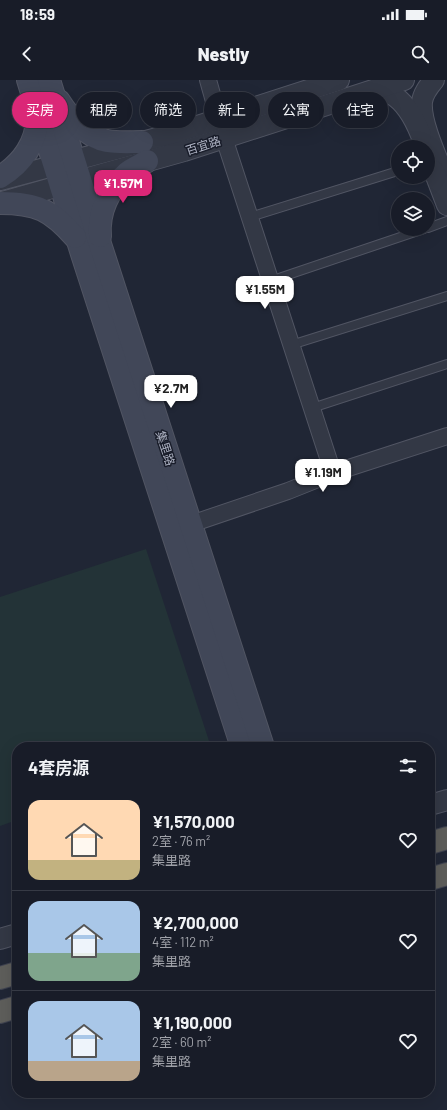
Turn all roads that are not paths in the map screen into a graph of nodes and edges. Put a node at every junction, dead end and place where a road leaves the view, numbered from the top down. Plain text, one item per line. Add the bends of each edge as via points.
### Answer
1 (28, 80) edge
2 (208, 80) edge
3 (339, 80) edge
4 (404, 80) edge
5 (434, 80) edge
6 (50, 85) edge
7 (376, 89) junction
8 (31, 92) edge
9 (211, 92) edge
10 (260, 106) edge
11 (204, 126) edge
12 (36, 128) edge
13 (46, 128) edge
14 (224, 138) junction
15 (422, 140) edge
16 (144, 152) junction
17 (67, 173) junction
18 (391, 173) edge
19 (435, 174) edge
20 (0, 179) edge
21 (447, 183) edge
22 (0, 203) edge
23 (447, 205) edge
24 (250, 217) junction
25 (447, 221) edge
26 (435, 225) edge
27 (403, 236) edge
28 (78, 240) junction
29 (101, 247) junction
30 (270, 280) junction
31 (447, 296) edge
32 (291, 345) junction
33 (447, 364) edge
34 (312, 408) junction
35 (447, 436) edge
36 (333, 474) junction
37 (190, 524) junction
38 (240, 742) edge
39 (261, 742) edge
40 (447, 800) edge
41 (435, 804) edge
42 (447, 838) edge
43 (435, 842) edge
44 (447, 874) edge
45 (435, 878) edge
46 (12, 935) edge
47 (0, 939) edge
48 (12, 974) edge
49 (0, 978) edge
50 (12, 1008) edge
51 (0, 1012) edge

1 - 8 main road, 集里路
2 - 9 street
3 - 10 street, 百宜路
4 - 7 street, 百宜路
5 - 21 street via 422,100 423,114
6 - 16 main road via 64,109 84,129 106,141
6 - 17 main road, 集里路
7 - 14 street, 百宜路
7 - 15 street via 390,93 400,100 413,117
11 - 16 street, 百宜路
12 - 20 main road via 34,140 26,154
13 - 17 main road, 集里路
14 - 16 street, 百宜路
14 - 24 street
16 - 17 street, 百宜路
16 - 29 main road via 107,198 99,229
17 - 20 street, 百宜路
17 - 22 street, 百宜路
17 - 28 main road, 集里路
17 - 29 main road, 集里路
18 - 24 lane
19 - 23 street
22 - 28 main road via 29,204 43,210 55,217
24 - 30 street
25 - 26 lane
27 - 30 lane
28 - 38 main road, 集里路
29 - 37 main road, 集里路
30 - 32 street
31 - 32 lane
32 - 34 street
33 - 34 lane
34 - 36 street
35 - 36 street
36 - 37 street
37 - 39 main road, 集里路
40 - 41 street
42 - 43 highway
44 - 45 highway
46 - 47 street
48 - 49 highway
50 - 51 highway

